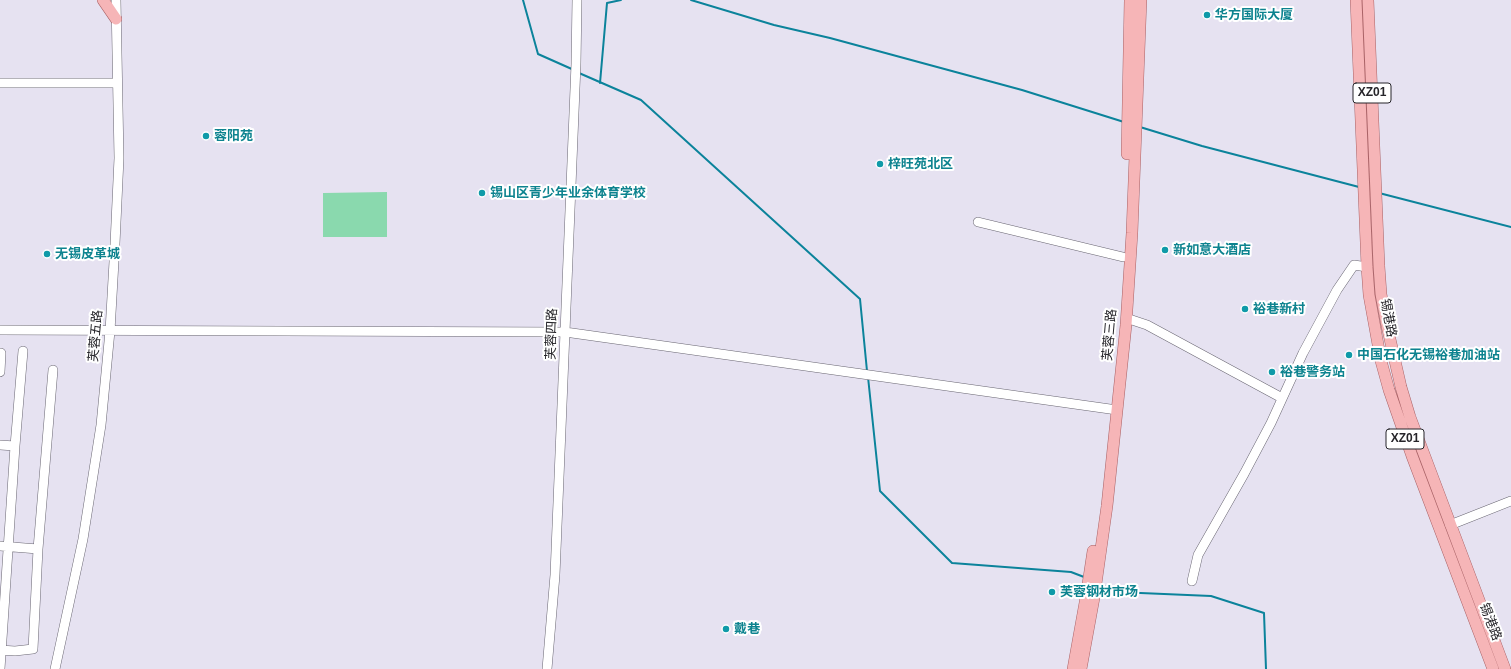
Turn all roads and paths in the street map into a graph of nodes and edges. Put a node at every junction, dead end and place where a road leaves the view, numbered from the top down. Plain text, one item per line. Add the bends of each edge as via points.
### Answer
1 (103, 0) edge
2 (116, 0) edge
3 (577, 0) edge
4 (1130, 0) edge
5 (1141, 0) edge
6 (1356, 0) edge
7 (1368, 0) edge
8 (116, 19) junction
9 (0, 83) edge
10 (117, 83) junction
11 (1132, 106) junction
12 (1131, 141) junction
13 (978, 222) dead end
14 (1122, 257) junction
15 (1367, 267) junction
16 (1126, 318) junction
17 (0, 330) edge
18 (110, 331) junction
19 (565, 332) junction
20 (23, 351) dead end
21 (1, 353) dead end
22 (53, 370) dead end
23 (0, 372) edge
24 (1282, 398) junction
25 (1113, 410) junction
26 (0, 445) edge
27 (15, 446) junction
28 (1511, 502) edge
29 (1450, 525) junction
30 (4, 546) edge
31 (38, 549) junction
32 (1192, 581) dead end
33 (1090, 597) junction
34 (1, 650) edge
35 (0, 669) edge
36 (55, 669) edge
37 (547, 669) edge
38 (1072, 669) edge
39 (1081, 669) edge
40 (1492, 669) edge
41 (1505, 669) edge

1 - 8 main road
2 - 8 street, 芙蓉五路
3 - 19 street, 芙蓉四路
4 - 11 main road, 芙蓉三路
5 - 11 main road, 芙蓉三路
6 - 15 main road, 锡港路 / XZ01
7 - 29 main road, 锡港路 / XZ01 via 1381,294 1393,358 1410,417
8 - 10 street, 芙蓉五路
9 - 10 street
10 - 18 street, 芙蓉五路 via 119,158
11 - 12 main road, 芙蓉三路
12 - 14 main road, 芙蓉三路
12 - 16 main road, 芙蓉三路 via 1132,233
13 - 14 street
14 - 25 main road, 芙蓉三路
15 - 24 street via 1354,265 1337,290
15 - 40 main road, 锡港路 / XZ01 via 1369,295 1389,390
16 - 24 street via 1147,325
16 - 25 main road, 芙蓉三路
17 - 18 street
18 - 19 street
18 - 36 street, 芙蓉五路 via 101,425 83,539
19 - 25 street
19 - 37 street, 芙蓉四路 via 556,575
20 - 27 street
21 - 23 street
22 - 31 street
24 - 32 street via 1244,474 1198,555
25 - 33 main road, 芙蓉三路 via 1107,506
26 - 27 street
27 - 30 street
28 - 29 street
29 - 41 main road, 锡港路 / XZ01
30 - 31 street
30 - 34 street
31 - 34 street via 33,649
33 - 38 main road, 芙蓉三路
33 - 39 main road, 芙蓉三路
34 - 35 street

